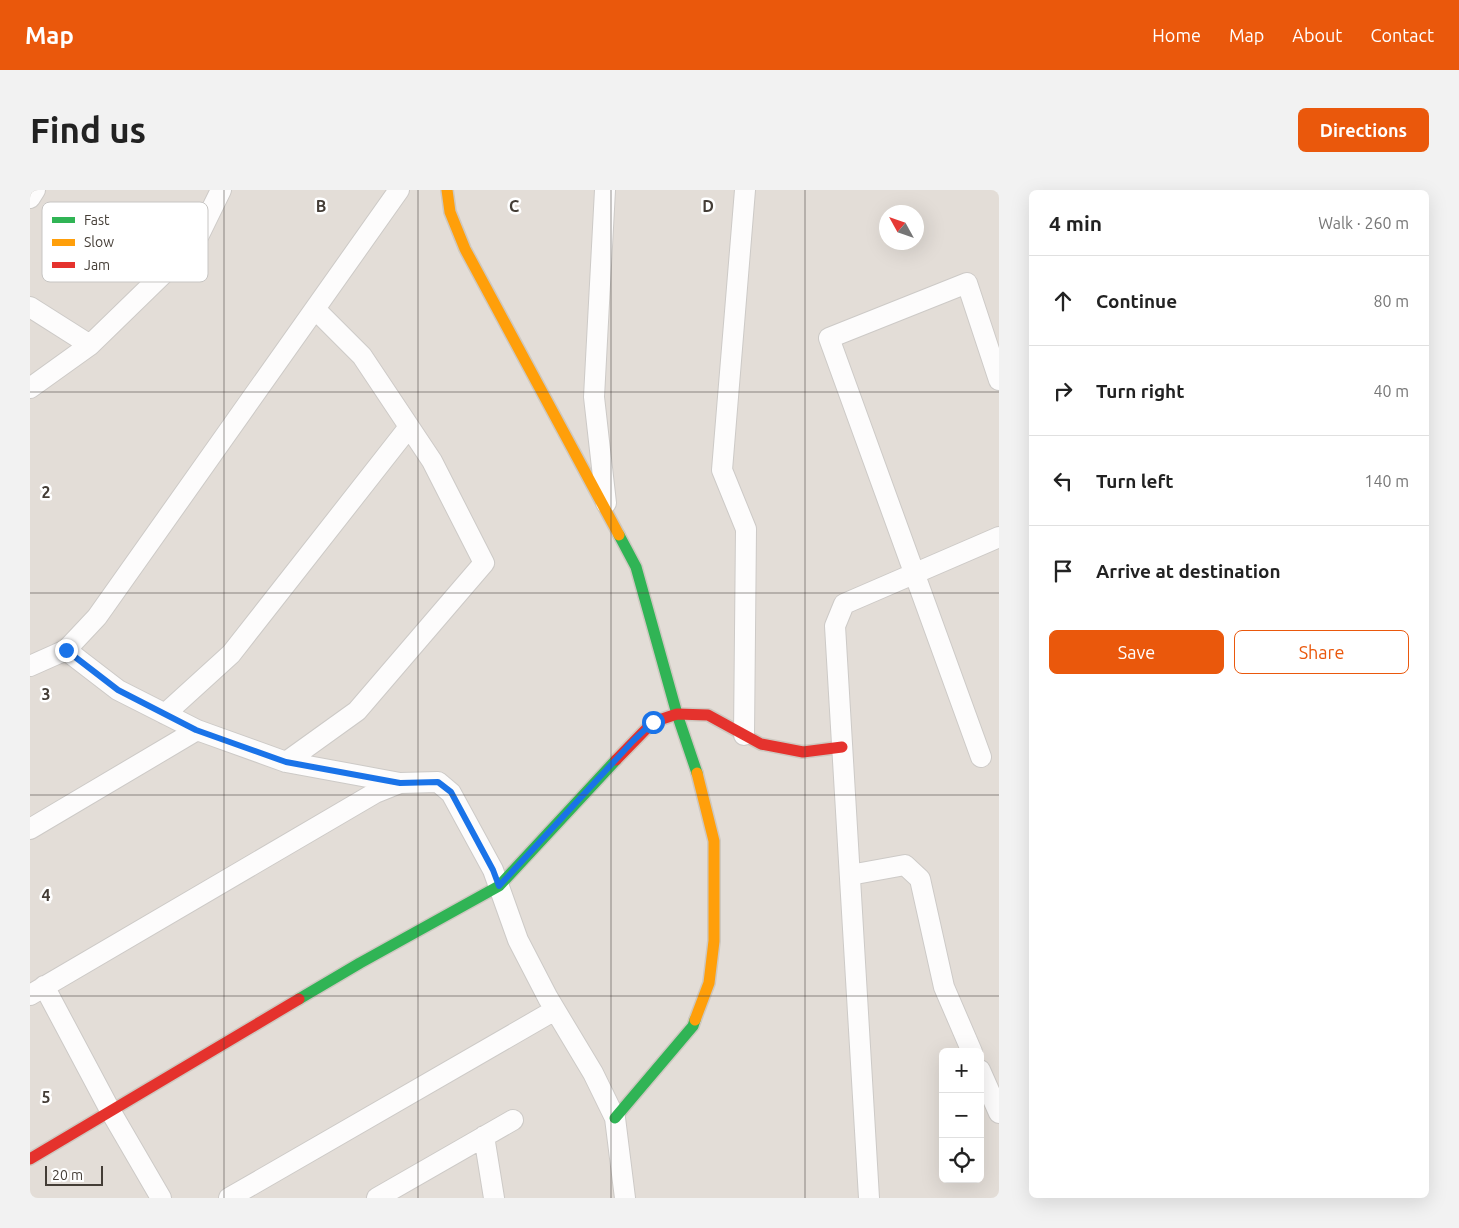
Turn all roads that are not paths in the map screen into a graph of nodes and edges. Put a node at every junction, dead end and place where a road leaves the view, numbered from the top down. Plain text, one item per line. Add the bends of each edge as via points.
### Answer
1 (35, 190) edge
2 (222, 190) edge
3 (399, 190) edge
4 (446, 190) edge
5 (605, 190) edge
6 (745, 190) edge
7 (30, 198) edge
8 (208, 217) edge
9 (155, 282) edge
10 (30, 307) edge
11 (315, 309) junction
12 (90, 345) junction
13 (999, 380) edge
14 (30, 388) edge
15 (409, 427) junction
16 (608, 515) junction
17 (999, 537) edge
18 (914, 574) junction
19 (66, 650) junction
20 (30, 666) edge
21 (165, 714) junction
22 (677, 714) junction
23 (196, 730) junction
24 (744, 735) junction
25 (842, 747) junction
26 (981, 757) dead end
27 (286, 762) junction
28 (400, 783) junction
29 (30, 829) edge
30 (850, 875) junction
31 (499, 886) junction
32 (37, 991) edge
33 (554, 1010) junction
34 (970, 1048) edge
35 (984, 1079) edge
36 (111, 1112) junction
37 (999, 1113) edge
38 (615, 1118) junction
39 (513, 1120) dead end
40 (484, 1136) junction
41 (30, 1159) edge
42 (161, 1198) edge
43 (229, 1198) edge
44 (377, 1198) edge
45 (494, 1198) edge
46 (625, 1198) edge
47 (870, 1198) edge

1 - 7 street
2 - 8 street
3 - 11 street
4 - 16 street via 450,212 465,249
5 - 16 street via 594,397
6 - 24 street via 722,470 746,529
9 - 12 street
10 - 12 street
11 - 15 street via 362,356
11 - 19 street via 97,617
12 - 14 street
13 - 18 street via 968,283 829,338
15 - 21 street via 231,654
15 - 27 street via 432,461 484,563 357,710
16 - 22 street via 636,567
17 - 18 street
18 - 25 street via 844,604 841,611 835,626
18 - 26 street
19 - 20 street
19 - 21 street via 118,690
21 - 23 street
22 - 24 street via 708,715
22 - 31 street via 653,722 646,728
22 - 38 street via 694,761 714,841 714,941 709,983 693,1026
23 - 27 street
23 - 29 street
24 - 25 street via 761,744 803,752
25 - 30 street
27 - 28 street
28 - 31 street via 438,782 451,792
28 - 32 street via 374,793
30 - 34 street via 905,865 920,879 944,987
30 - 47 street
31 - 33 street via 518,940
31 - 36 street via 360,963
32 - 36 street
33 - 38 street
33 - 43 street
35 - 37 street
36 - 41 street
36 - 42 street
38 - 46 street
39 - 40 street
40 - 44 street
40 - 45 street

